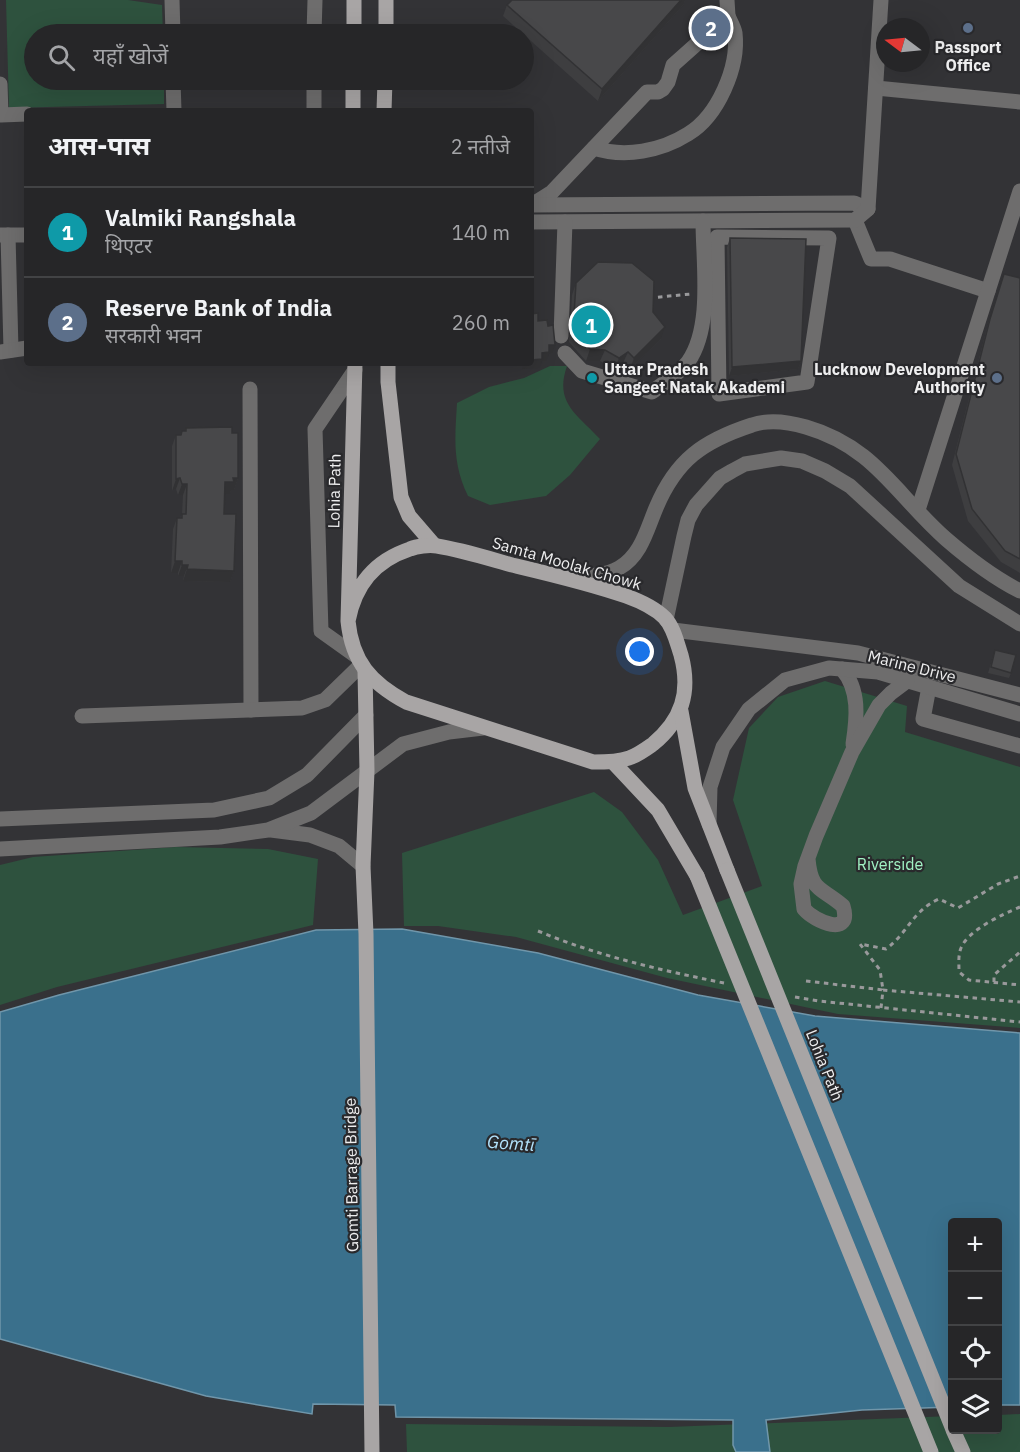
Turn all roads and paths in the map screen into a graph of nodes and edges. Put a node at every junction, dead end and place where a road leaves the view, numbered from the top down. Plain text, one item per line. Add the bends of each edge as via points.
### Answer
1 (172, 0) edge
2 (315, 0) edge
3 (354, 0) edge
4 (386, 0) edge
5 (728, 0) edge
6 (881, 0) edge
7 (728, 16) junction
8 (173, 24) edge
9 (314, 24) edge
10 (354, 24) edge
11 (386, 24) edge
12 (0, 84) edge
13 (876, 88) junction
14 (173, 90) edge
15 (314, 90) edge
16 (353, 90) edge
17 (385, 90) edge
18 (1020, 102) edge
19 (174, 108) edge
20 (314, 108) edge
21 (353, 108) edge
22 (384, 108) edge
23 (24, 114) edge
24 (594, 148) junction
25 (1020, 191) edge
26 (534, 204) edge
27 (534, 205) edge
28 (868, 209) junction
29 (855, 220) junction
30 (703, 221) junction
31 (534, 222) edge
32 (565, 222) junction
33 (4, 235) edge
34 (24, 235) edge
35 (829, 238) joint
36 (993, 275) junction
37 (1011, 277) edge
38 (988, 291) junction
39 (704, 293) junction
40 (649, 298) edge
41 (561, 336) dead end
42 (24, 348) edge
43 (6, 351) edge
44 (565, 353) dead end
45 (355, 366) edge
46 (388, 366) edge
47 (250, 389) dead end
48 (918, 510) junction
49 (434, 545) junction
50 (562, 577) junction
51 (1020, 591) edge
52 (348, 621) junction
53 (1020, 624) edge
54 (670, 625) junction
55 (361, 664) junction
56 (842, 669) junction
57 (907, 681) junction
58 (929, 687) junction
59 (1020, 695) edge
60 (251, 710) junction
61 (681, 711) junction
62 (1020, 714) edge
63 (366, 715) junction
64 (82, 716) dead end
65 (483, 728) junction
66 (1020, 746) edge
67 (852, 752) junction
68 (613, 762) junction
69 (367, 771) junction
70 (0, 819) edge
71 (709, 824) junction
72 (268, 830) junction
73 (0, 849) edge
74 (808, 859) dead end
75 (363, 866) junction
76 (1020, 876) edge
77 (1020, 907) edge
78 (1020, 952) edge
79 (806, 981) dead end
80 (994, 982) junction
81 (1020, 985) edge
82 (883, 990) junction
83 (1020, 1002) edge
84 (881, 1008) dead end
85 (948, 1416) edge
86 (956, 1434) edge
87 (372, 1452) edge
88 (931, 1452) edge
89 (963, 1452) edge

1 - 8 street
2 - 9 street
3 - 10 main road
4 - 11 main road
5 - 7 street
6 - 13 street
7 - 24 street via 673,66 663,88 646,92
7 - 24 street via 735,30 736,53 721,96 705,120 690,134 648,150 624,153
12 - 23 street via 1,115
13 - 18 street
13 - 28 street
14 - 19 street
15 - 20 street
16 - 21 main road
17 - 22 main road
24 - 26 street via 552,192
25 - 36 street
27 - 28 street via 854,203
28 - 29 street
29 - 30 street
29 - 38 street via 871,259 890,259
30 - 32 street
30 - 39 street
31 - 32 street
32 - 41 street
33 - 34 street
33 - 43 street
35 - 35 street via 807,382 720,394 717,237
36 - 37 street
36 - 38 street
38 - 48 street
39 - 40 path
39 - 44 street via 700,340 687,364 652,392 582,371
42 - 43 street
45 - 52 main road, Lohia Path
45 - 55 street via 315,429 321,631
46 - 49 main road via 401,497 409,516
47 - 60 street
48 - 50 street via 872,462 836,437 795,424 756,423 717,439 683,462 667,485 643,542 619,568 604,574
48 - 51 street via 946,538
49 - 50 main road, Samta Moolak Chowk
49 - 52 main road, Samta Moolak Chowk via 411,548 375,569 356,592
50 - 54 main road, Samta Moolak Chowk via 650,606
52 - 55 main road, Samta Moolak Chowk
53 - 54 street via 959,586 850,486 802,461 781,458 745,464 732,471 708,489 696,505 684,536
54 - 59 street, Marine Drive via 858,653
54 - 61 main road via 684,665
55 - 60 street via 325,700 302,708
55 - 63 main road, Samta Moolak Chowk
55 - 65 main road via 390,693 406,702
56 - 57 street, Marine Drive via 878,672
56 - 67 street via 852,684 856,706
56 - 71 street, Marine Drive via 829,668 785,680 749,709 723,747 710,787
57 - 58 street, Marine Drive
57 - 67 street via 879,705
58 - 62 street, Marine Drive
58 - 66 street via 923,719
60 - 64 street
61 - 68 main road via 667,732 647,748 631,758
61 - 71 main road, Lohia Path via 695,788
63 - 69 main road, Samta Moolak Chowk
63 - 70 street via 307,775 269,798 214,810
65 - 68 main road via 593,762
65 - 69 street via 403,744
67 - 74 street
68 - 88 main road, bridge via 658,810 697,876
69 - 72 street via 311,813
69 - 75 main road, Gomti Barrage Bridge
71 - 85 main road, Lohia Path, bridge
72 - 73 street via 220,837
72 - 75 street via 310,835 339,846
75 - 87 main road, Gomti Barrage Bridge
76 - 82 path via 958,908 939,899 929,904 886,950 860,944 880,970
77 - 80 path via 967,937 960,948 958,972 969,980
78 - 80 path via 994,975
79 - 82 path
80 - 81 path
82 - 83 path
82 - 84 path
86 - 89 main road, Lohia Path

